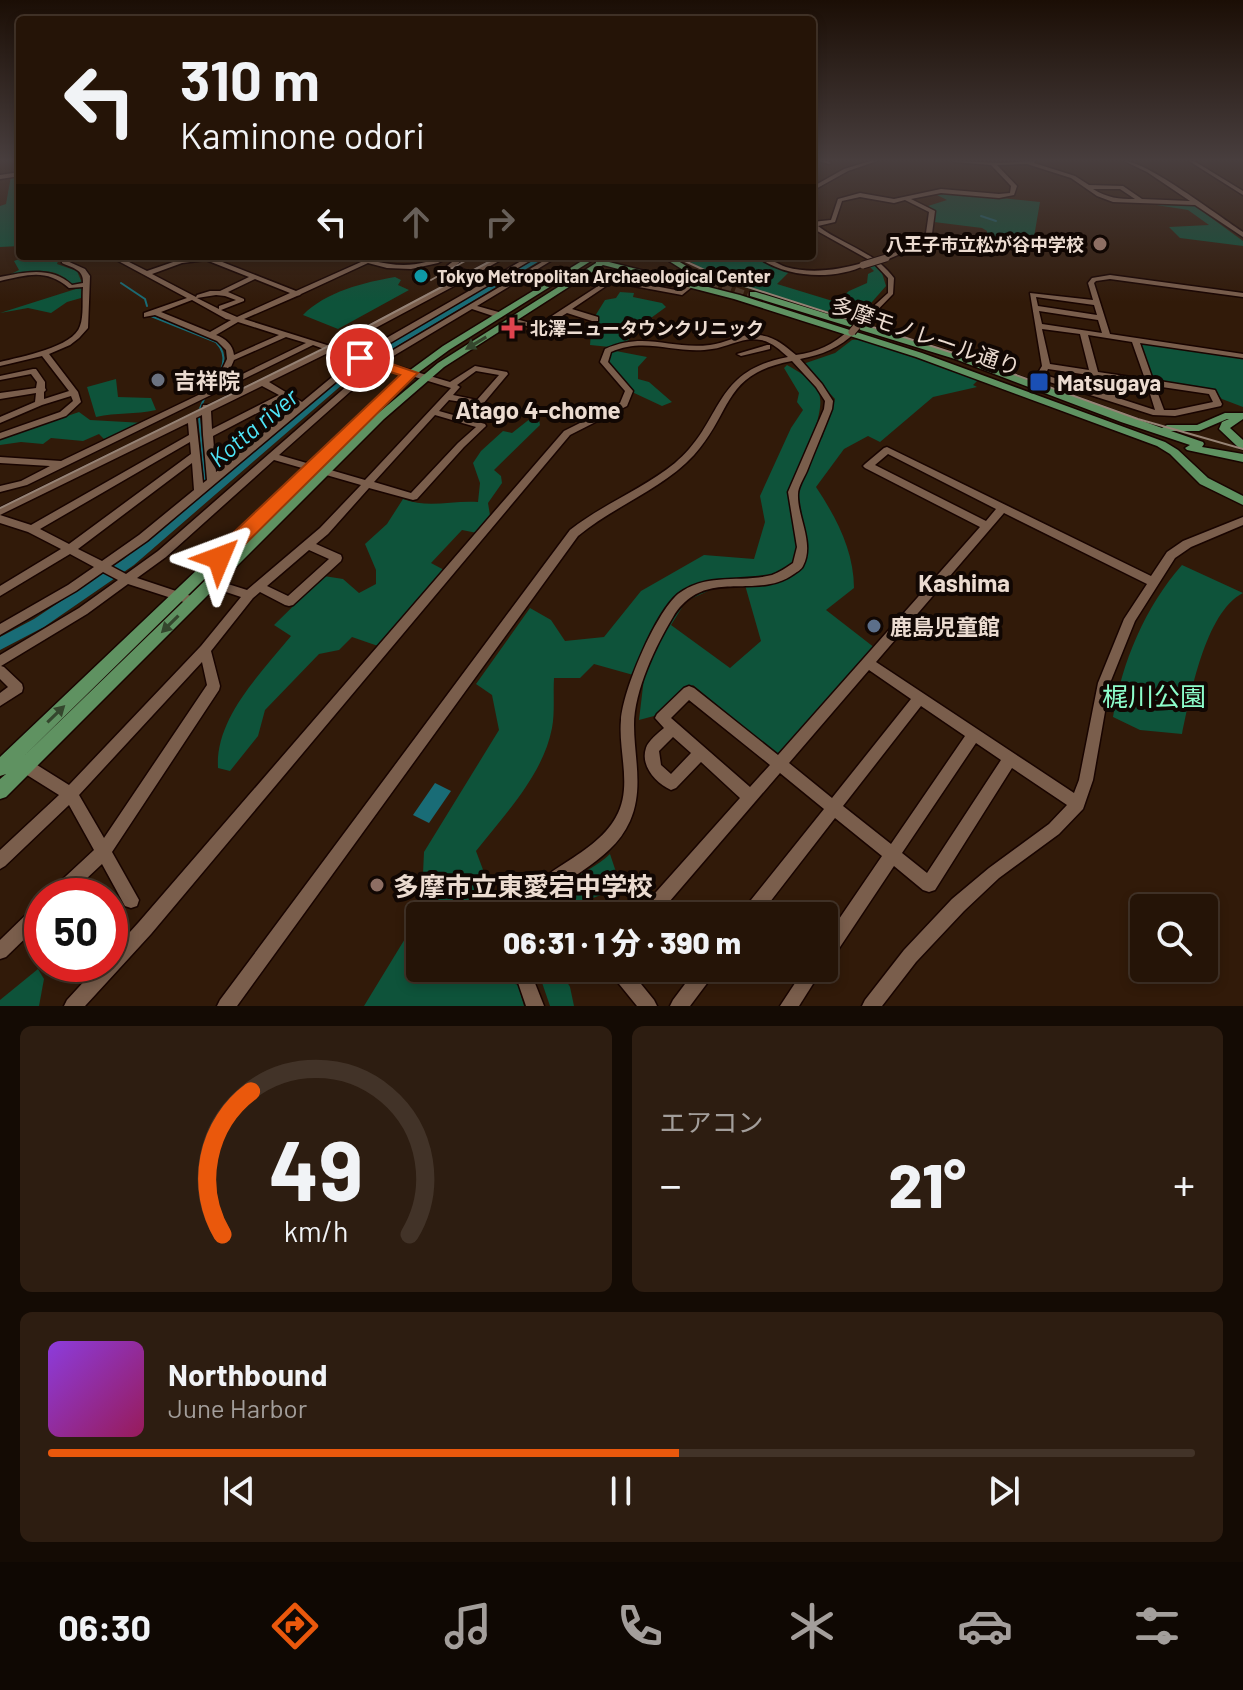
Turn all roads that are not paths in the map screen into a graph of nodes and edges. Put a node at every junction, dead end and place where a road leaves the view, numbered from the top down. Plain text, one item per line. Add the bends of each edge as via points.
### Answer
1 (837, 208) edge
2 (925, 208) edge
3 (1204, 208) edge
4 (816, 224) edge
5 (1229, 225) junction
6 (1243, 225) edge
7 (816, 228) edge
8 (1243, 235) edge
9 (64, 260) edge
10 (121, 260) edge
11 (128, 260) edge
12 (182, 260) edge
13 (212, 260) edge
14 (365, 260) edge
15 (369, 260) edge
16 (436, 260) edge
17 (458, 260) edge
18 (498, 260) edge
19 (528, 260) edge
20 (549, 260) edge
21 (595, 260) edge
22 (596, 260) edge
23 (604, 260) edge
24 (606, 260) edge
25 (672, 260) edge
26 (677, 260) edge
27 (767, 260) edge
28 (626, 270) junction
29 (149, 273) junction
30 (471, 275) junction
31 (254, 277) junction
32 (0, 279) edge
33 (610, 280) junction
34 (491, 281) junction
35 (86, 284) junction
36 (690, 286) junction
37 (221, 293) junction
38 (296, 294) junction
39 (1243, 295) edge
40 (195, 297) junction
41 (1097, 303) junction
42 (415, 305) junction
43 (471, 306) junction
44 (222, 308) junction
45 (1036, 308) junction
46 (566, 310) junction
47 (436, 312) junction
48 (499, 315) junction
49 (241, 317) junction
50 (1102, 318) junction
51 (595, 319) dead end
52 (512, 320) junction
53 (1039, 326) junction
54 (854, 329) junction
55 (1083, 332) junction
56 (210, 335) junction
57 (285, 335) junction
58 (1107, 336) junction
59 (1135, 340) junction
60 (733, 341) junction
61 (312, 343) junction
62 (334, 347) junction
63 (767, 347) dead end
64 (44, 353) junction
65 (1243, 356) edge
66 (371, 358) junction
67 (231, 359) junction
68 (793, 359) junction
69 (0, 364) edge
70 (1046, 366) junction
71 (418, 373) junction
72 (1094, 373) junction
73 (1112, 376) junction
74 (0, 378) edge
75 (262, 382) junction
76 (1150, 382) junction
77 (453, 384) junction
78 (42, 390) junction
79 (74, 392) junction
80 (210, 394) junction
81 (0, 396) edge
82 (234, 396) junction
83 (284, 396) junction
84 (448, 397) junction
85 (1110, 399) junction
86 (39, 403) junction
87 (302, 406) junction
88 (256, 410) junction
89 (434, 412) junction
90 (1161, 413) junction
91 (198, 414) junction
92 (1080, 415) junction
93 (1243, 418) edge
94 (0, 420) edge
95 (1115, 420) junction
96 (132, 430) junction
97 (207, 435) junction
98 (0, 436) edge
99 (194, 436) junction
100 (144, 441) junction
101 (1199, 444) junction
102 (1243, 452) edge
103 (196, 455) junction
104 (272, 456) junction
105 (1229, 456) junction
106 (0, 460) edge
107 (62, 464) junction
108 (319, 469) junction
109 (212, 480) junction
110 (367, 483) junction
111 (0, 489) edge
112 (199, 491) junction
113 (1243, 499) edge
114 (1003, 508) junction
115 (0, 512) edge
116 (0, 519) edge
117 (1243, 521) edge
118 (987, 526) junction
119 (32, 529) junction
120 (308, 545) junction
121 (70, 549) junction
122 (106, 568) junction
123 (126, 579) junction
124 (1153, 582) junction
125 (212, 583) junction
126 (254, 591) junction
127 (0, 592) edge
128 (179, 597) junction
129 (193, 601) junction
130 (0, 630) edge
131 (205, 650) junction
132 (0, 661) edge
133 (868, 663) junction
134 (0, 671) edge
135 (920, 697) junction
136 (0, 700) edge
137 (672, 729) junction
138 (974, 734) junction
139 (700, 754) junction
140 (1010, 758) junction
141 (6, 763) edge
142 (778, 763) junction
143 (26, 766) junction
144 (0, 791) edge
145 (70, 794) junction
146 (749, 796) junction
147 (1078, 804) junction
148 (833, 807) junction
149 (104, 851) junction
150 (892, 857) junction
151 (0, 861) edge
152 (76, 878) edge
153 (131, 900) dead end
154 (530, 902) edge
155 (658, 902) edge
156 (760, 902) edge
157 (24, 928) edge
158 (838, 936) edge
159 (0, 951) edge
160 (526, 982) edge
161 (628, 982) edge
162 (697, 982) edge
163 (805, 982) edge
164 (73, 1006) edge
165 (226, 1006) edge
166 (535, 1006) edge
167 (648, 1006) edge
168 (679, 1006) edge
169 (789, 1006) edge
170 (871, 1006) edge

1 - 4 street via 833,221
2 - 27 street, bridge via 932,211 928,241 886,258 834,272 806,272
3 - 5 street
5 - 6 street
5 - 8 street
7 - 54 street via 890,275 891,293
9 - 35 street via 86,274
10 - 29 street
11 - 29 street
12 - 29 street
13 - 31 street
14 - 38 street
15 - 16 street via 389,268 411,268
17 - 30 street via 450,266
18 - 30 street
19 - 34 street
20 - 43 street
21 - 48 main road
22 - 52 main road
23 - 28 main road
24 - 54 main road via 774,299
25 - 26 main road via 712,282
28 - 33 street
28 - 36 main road
29 - 40 street
30 - 34 street
30 - 42 street
31 - 37 street
31 - 38 street
32 - 35 street via 41,272 62,278 71,287
33 - 36 street via 682,293
33 - 46 street
34 - 47 street
35 - 64 street via 84,328
36 - 54 main road
37 - 40 street
37 - 44 street via 242,300
38 - 49 street
39 - 41 street via 1104,277 1092,281
40 - 44 street
40 - 49 street
40 - 56 street via 152,314
41 - 45 street via 1032,294
41 - 50 street
42 - 47 street
42 - 62 street
43 - 48 street
43 - 66 street
44 - 49 street
45 - 50 street
45 - 53 street
46 - 51 street
46 - 52 street via 536,328
47 - 66 street
48 - 52 main road
48 - 71 main road
49 - 56 street
49 - 57 street
49 - 62 street
50 - 58 street
52 -> 71 main road
53 - 55 street
53 - 70 street
54 - 68 street via 828,351
54 - 92 main road
54 - 95 main road via 958,357
55 - 58 street
55 - 72 street
56 - 67 street via 228,345
57 - 61 street
57 - 67 street
58 - 59 street
59 - 65 street
59 - 76 street
60 - 63 street via 743,356
60 - 68 street via 769,339
60 - 164 street via 701,348 630,342 608,351 606,368 625,386 629,398 616,410 567,433
61 - 62 street
61 - 80 street
62 - 66 street
62 - 75 street
64 - 69 street
64 - 79 street
66 - 71 street
66 - 87 street
66 - 104 street
67 - 80 street
68 - 154 street via 829,401 793,492 802,547 798,565 782,576 704,585 680,599 634,686 627,722 631,782 625,815 609,841 540,887
68 - 165 street via 743,377 683,461 593,516 565,543
70 - 72 street
70 - 85 street via 1040,376
71 - 77 street
71 - 108 main road
72 - 73 street
73 - 76 street
73 - 85 street via 1117,389
74 - 78 street via 33,371
75 - 82 street
75 - 83 street
76 - 90 street
76 - 90 street via 1212,392 1218,404
77 - 84 street via 456,388
77 - 84 street via 475,368 504,374 479,403
78 - 81 street
78 - 86 street
79 - 86 street
79 - 98 street via 77,402 63,414
80 - 91 street
80 - 96 street
82 - 88 street
82 - 91 street
83 - 87 street
83 - 88 street
84 - 89 street
85 - 90 street
86 - 94 street
87 - 109 street
88 - 97 street
89 - 110 street
89 - 110 street via 482,426 413,497
91 - 97 street
91 - 99 street
91 - 100 street
92 - 95 main road
92 - 113 main road via 1163,445 1204,481
93 - 95 main road via 1225,416 1189,429
93 - 102 main road via 1228,422 1224,429
95 - 101 main road
95 - 101 main road, 多摩モノレール通り via 781,306
95 - 105 main road, 多摩モノレール通り via 1183,446
96 - 100 street
96 - 107 street
97 - 109 street
99 - 103 street
99 - 119 street
100 - 115 street
101 - 102 main road, 多摩モノレール通り
102 - 105 main road, 多摩モノレール通り
103 - 112 street
103 - 121 street
104 - 108 street
104 - 123 street via 162,554
105 - 113 main road via 1207,456 1199,466
106 - 107 street
107 - 111 street
108 - 110 street
108 - 125 main road
108 - 128 main road
109 - 112 street
110 - 120 street
112 - 122 street
114 - 118 street
114 - 118 street via 887,450 868,466
114 - 124 street
116 - 119 street
117 - 124 street via 1179,549
118 - 133 street
119 - 121 street
120 - 126 street
120 - 126 street via 337,558 289,602
121 - 122 street
121 - 127 street
122 - 123 street
122 - 130 street
123 - 128 street
123 - 132 street
124 - 147 street via 1125,628 1104,683
125 - 126 street
125 - 129 main road
126 - 131 street
128 - 129 street
141 -> 128 main road
129 -> 143 main road
131 - 145 street
131 - 149 street via 214,686
133 - 135 street
133 - 142 street
134 - 136 street via 17,688
135 - 138 street
135 - 148 street
137 - 139 street
137 - 139 street via 652,749 654,768 671,783
137 - 142 street via 662,718 689,692
138 - 140 street
138 - 150 street
139 - 146 street
140 - 147 street
140 - 150 street via 929,884
141 - 143 street
142 - 146 street
142 - 148 street
143 - 144 main road
143 - 145 street
145 - 149 street
145 - 151 street
146 - 155 street
147 - 170 street via 958,905
148 - 150 street
148 - 156 street
149 - 152 street
149 - 153 street
150 - 158 street
157 - 159 street
160 - 166 street
161 - 167 street
162 - 168 street
163 - 169 street

